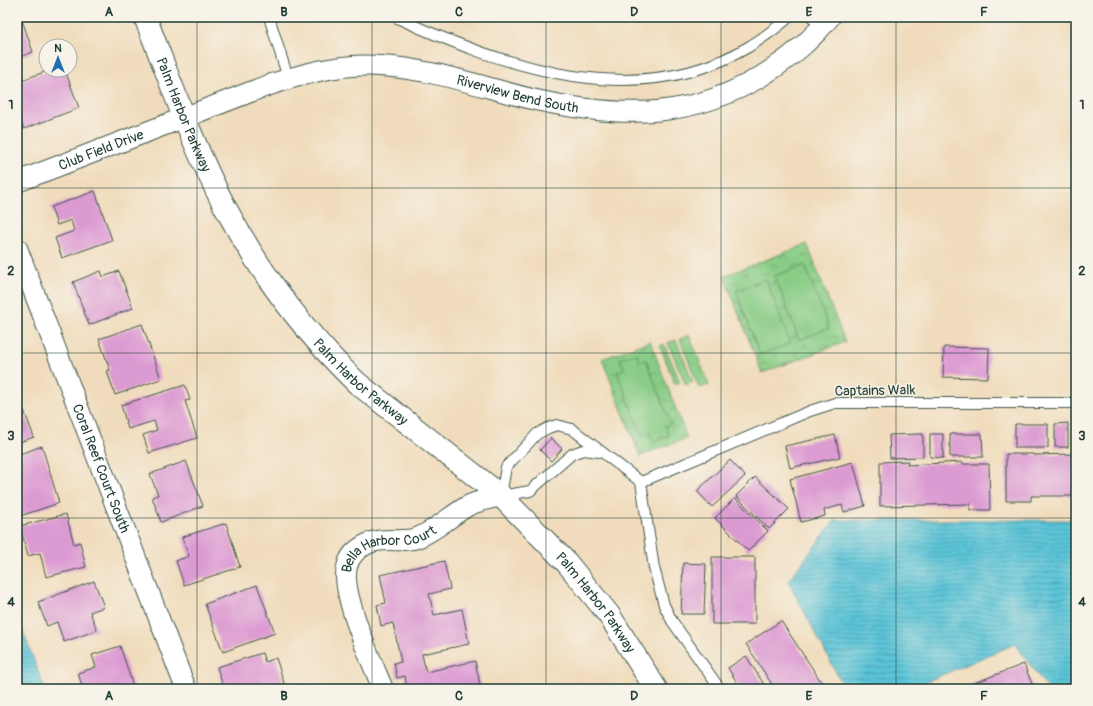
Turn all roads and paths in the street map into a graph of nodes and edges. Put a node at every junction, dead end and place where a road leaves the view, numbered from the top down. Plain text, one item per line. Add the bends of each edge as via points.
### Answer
1 (145, 17) edge
2 (269, 17) edge
3 (395, 17) edge
4 (789, 17) edge
5 (821, 21) edge
6 (288, 78) junction
7 (185, 117) junction
8 (17, 182) edge
9 (17, 248) edge
10 (1076, 403) edge
11 (600, 452) junction
12 (641, 482) junction
13 (501, 496) junction
14 (186, 689) edge
15 (383, 689) edge
16 (656, 689) edge
17 (720, 689) edge

1 - 7 street, Palm Harbor Parkway
2 - 6 lane
3 - 4 lane via 503,60 566,74 612,80 662,78 708,67 751,45
5 - 6 street, Riverview Bend South via 790,57 764,75 740,88 700,103 659,112 624,112 572,107 434,75 382,66 334,68
6 - 7 street, Riverview Bend South
7 - 8 street, Club Field Drive
7 - 13 street, Palm Harbor Parkway via 209,175 241,235 276,289 313,336 357,383
9 - 14 street, Coral Reef Court South
10 - 12 lane, Captains Walk via 835,403 810,411
11 - 12 lane
11 - 13 lane via 583,450 572,454 530,492
11 - 13 lane via 572,429 557,425 548,428 537,434 506,466
12 - 17 lane via 654,568 664,605 672,621
13 - 15 street, Bella Harbor Court via 466,507 417,538 376,541 361,547 352,556 346,568 346,588
13 - 16 street, Palm Harbor Parkway via 588,588 609,615

